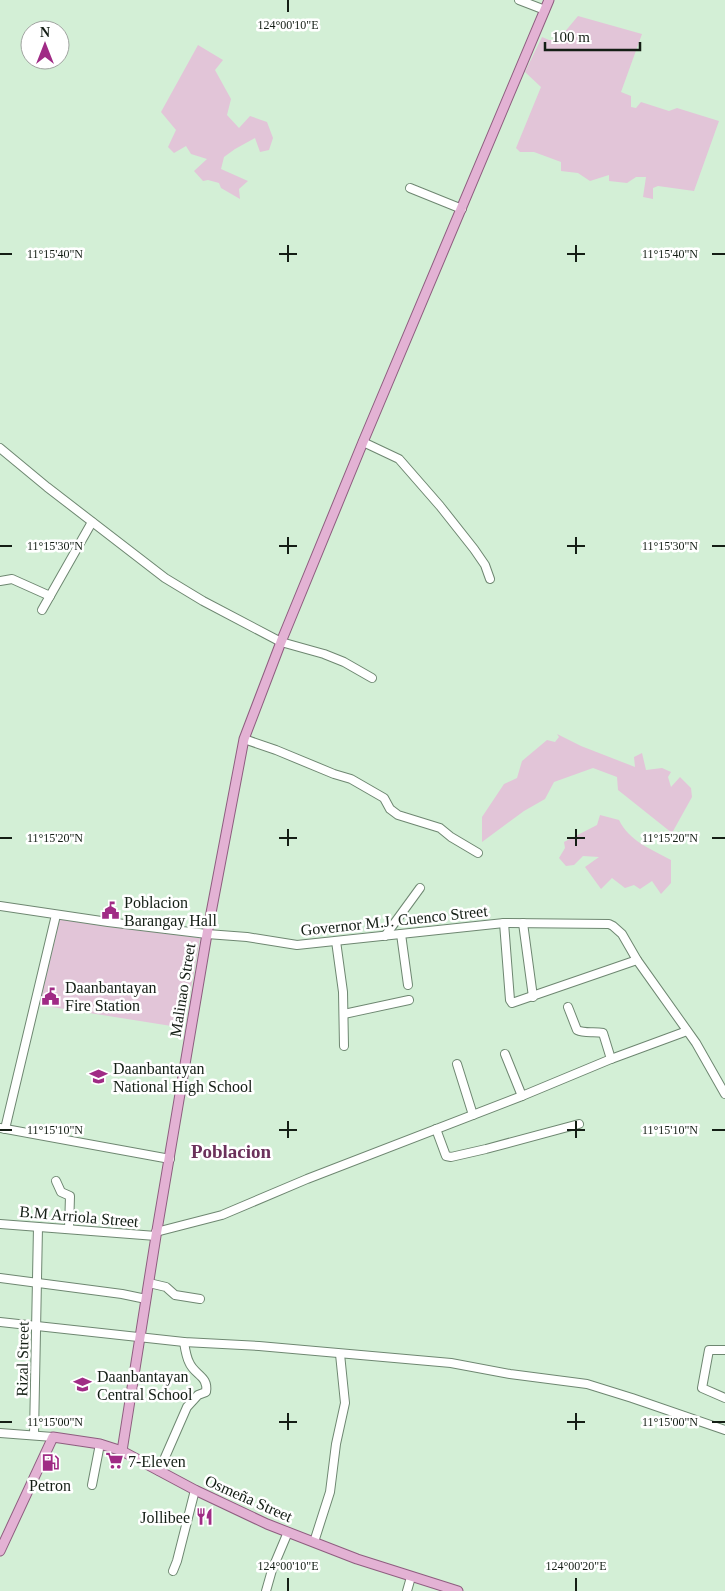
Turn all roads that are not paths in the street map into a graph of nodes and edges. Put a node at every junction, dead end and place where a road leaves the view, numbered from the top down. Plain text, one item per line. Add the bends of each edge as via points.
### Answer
1 (519, 0) edge
2 (549, 0) edge
3 (545, 10) junction
4 (410, 188) dead end
5 (462, 209) junction
6 (363, 442) junction
7 (0, 448) edge
8 (92, 522) junction
9 (490, 579) dead end
10 (0, 581) edge
11 (50, 596) junction
12 (42, 610) dead end
13 (281, 642) junction
14 (372, 678) dead end
15 (244, 739) junction
16 (478, 854) dead end
17 (420, 888) dead end
18 (0, 906) edge
19 (56, 915) junction
20 (504, 923) junction
21 (523, 923) junction
22 (207, 934) junction
23 (401, 934) junction
24 (385, 936) junction
25 (336, 941) junction
26 (637, 960) junction
27 (408, 985) dead end
28 (533, 997) junction
29 (409, 1000) dead end
30 (568, 1007) dead end
31 (344, 1014) junction
32 (688, 1031) junction
33 (344, 1046) dead end
34 (506, 1054) dead end
35 (611, 1059) junction
36 (457, 1064) dead end
37 (725, 1094) edge
38 (522, 1096) junction
39 (473, 1115) junction
40 (579, 1124) dead end
41 (3, 1129) edge
42 (436, 1129) junction
43 (170, 1158) junction
44 (56, 1181) dead end
45 (0, 1224) edge
46 (38, 1227) junction
47 (69, 1230) junction
48 (156, 1234) junction
49 (0, 1278) edge
50 (37, 1283) junction
51 (149, 1284) junction
52 (146, 1299) junction
53 (200, 1299) dead end
54 (0, 1322) edge
55 (37, 1326) junction
56 (139, 1338) junction
57 (184, 1342) junction
58 (725, 1350) edge
59 (340, 1354) junction
60 (725, 1398) edge
61 (725, 1430) edge
62 (0, 1433) edge
63 (34, 1435) junction
64 (53, 1437) junction
65 (100, 1444) junction
66 (122, 1451) junction
67 (159, 1471) junction
68 (92, 1485) dead end
69 (195, 1490) junction
70 (288, 1532) junction
71 (314, 1542) junction
72 (0, 1551) edge
73 (173, 1571) dead end
74 (412, 1577) junction
75 (266, 1591) edge
76 (407, 1591) edge
77 (458, 1591) edge

1 - 3 street
2 - 3 main road, Malinao Street
3 - 5 main road, Malinao Street
4 - 5 street
5 - 6 main road, Malinao Street
6 - 9 street via 399,459 474,549
6 - 13 main road, Malinao Street
7 - 8 street
8 - 11 street
8 - 13 street via 165,578
10 - 11 street via 12,579
11 - 12 street
13 - 14 street via 324,654
13 - 15 main road, Malinao Street
15 - 16 street via 351,779 384,798 398,815 440,828
15 - 22 main road, Malinao Street
17 - 24 street
18 - 19 street, Governor M.J. Cuenco Street
19 - 22 street, Governor M.J. Cuenco Street
19 - 41 street
20 - 21 street, Governor M.J. Cuenco Street
20 - 23 street, Governor M.J. Cuenco Street
20 - 28 street via 510,1000 512,1003
21 - 26 street, Governor M.J. Cuenco Street via 602,923 613,926 622,934
21 - 28 street
22 - 25 street, Governor M.J. Cuenco Street via 297,945
22 - 43 main road, Malinao Street
23 - 24 street, Governor M.J. Cuenco Street
23 - 27 street
24 - 25 street, Governor M.J. Cuenco Street
25 - 31 street
26 - 28 street
26 - 32 street
29 - 31 street
30 - 35 street via 577,1030 603,1033
31 - 33 street
32 - 35 street, B.M Arriola Street
32 - 37 street
34 - 38 street
35 - 38 street, B.M Arriola Street
36 - 39 street
38 - 39 street, B.M Arriola Street
39 - 42 street, B.M Arriola Street
40 - 42 street via 451,1157 444,1153
41 - 43 street
42 - 48 street, B.M Arriola Street via 222,1215
43 - 48 main road, Malinao Street
44 - 47 street via 61,1192 70,1196
45 - 46 street, B.M Arriola Street
46 - 47 street, B.M Arriola Street
46 - 50 street, Rizal Street
47 - 48 street, B.M Arriola Street
48 - 51 main road, Malinao Street
49 - 50 street
50 - 52 street
50 - 55 street, Rizal Street
51 - 52 main road, Malinao Street
51 - 53 street via 166,1287 175,1295
52 - 56 main road, Malinao Street
54 - 55 street
55 - 56 street
55 - 63 street, Rizal Street
56 - 57 street
56 - 66 main road, Malinao Street
57 - 59 street
57 - 67 street via 189,1364 205,1379 207,1387 206,1392 187,1407
58 - 60 street via 709,1350 702,1388
59 - 61 street via 451,1363 578,1382
59 - 71 street via 345,1403 330,1492
62 - 63 street, Osmeña Street
63 - 64 street, Osmeña Street
64 - 65 main road, Osmeña Street
64 - 72 main road
65 - 66 main road, Osmeña Street
65 - 68 street
66 - 67 main road, Osmeña Street
67 - 69 main road, Osmeña Street
69 - 70 main road, Osmeña Street
69 - 73 street
70 - 71 main road, Osmeña Street
70 - 75 street
71 - 74 main road, Osmeña Street
74 - 76 street
74 - 77 main road, Osmeña Street

